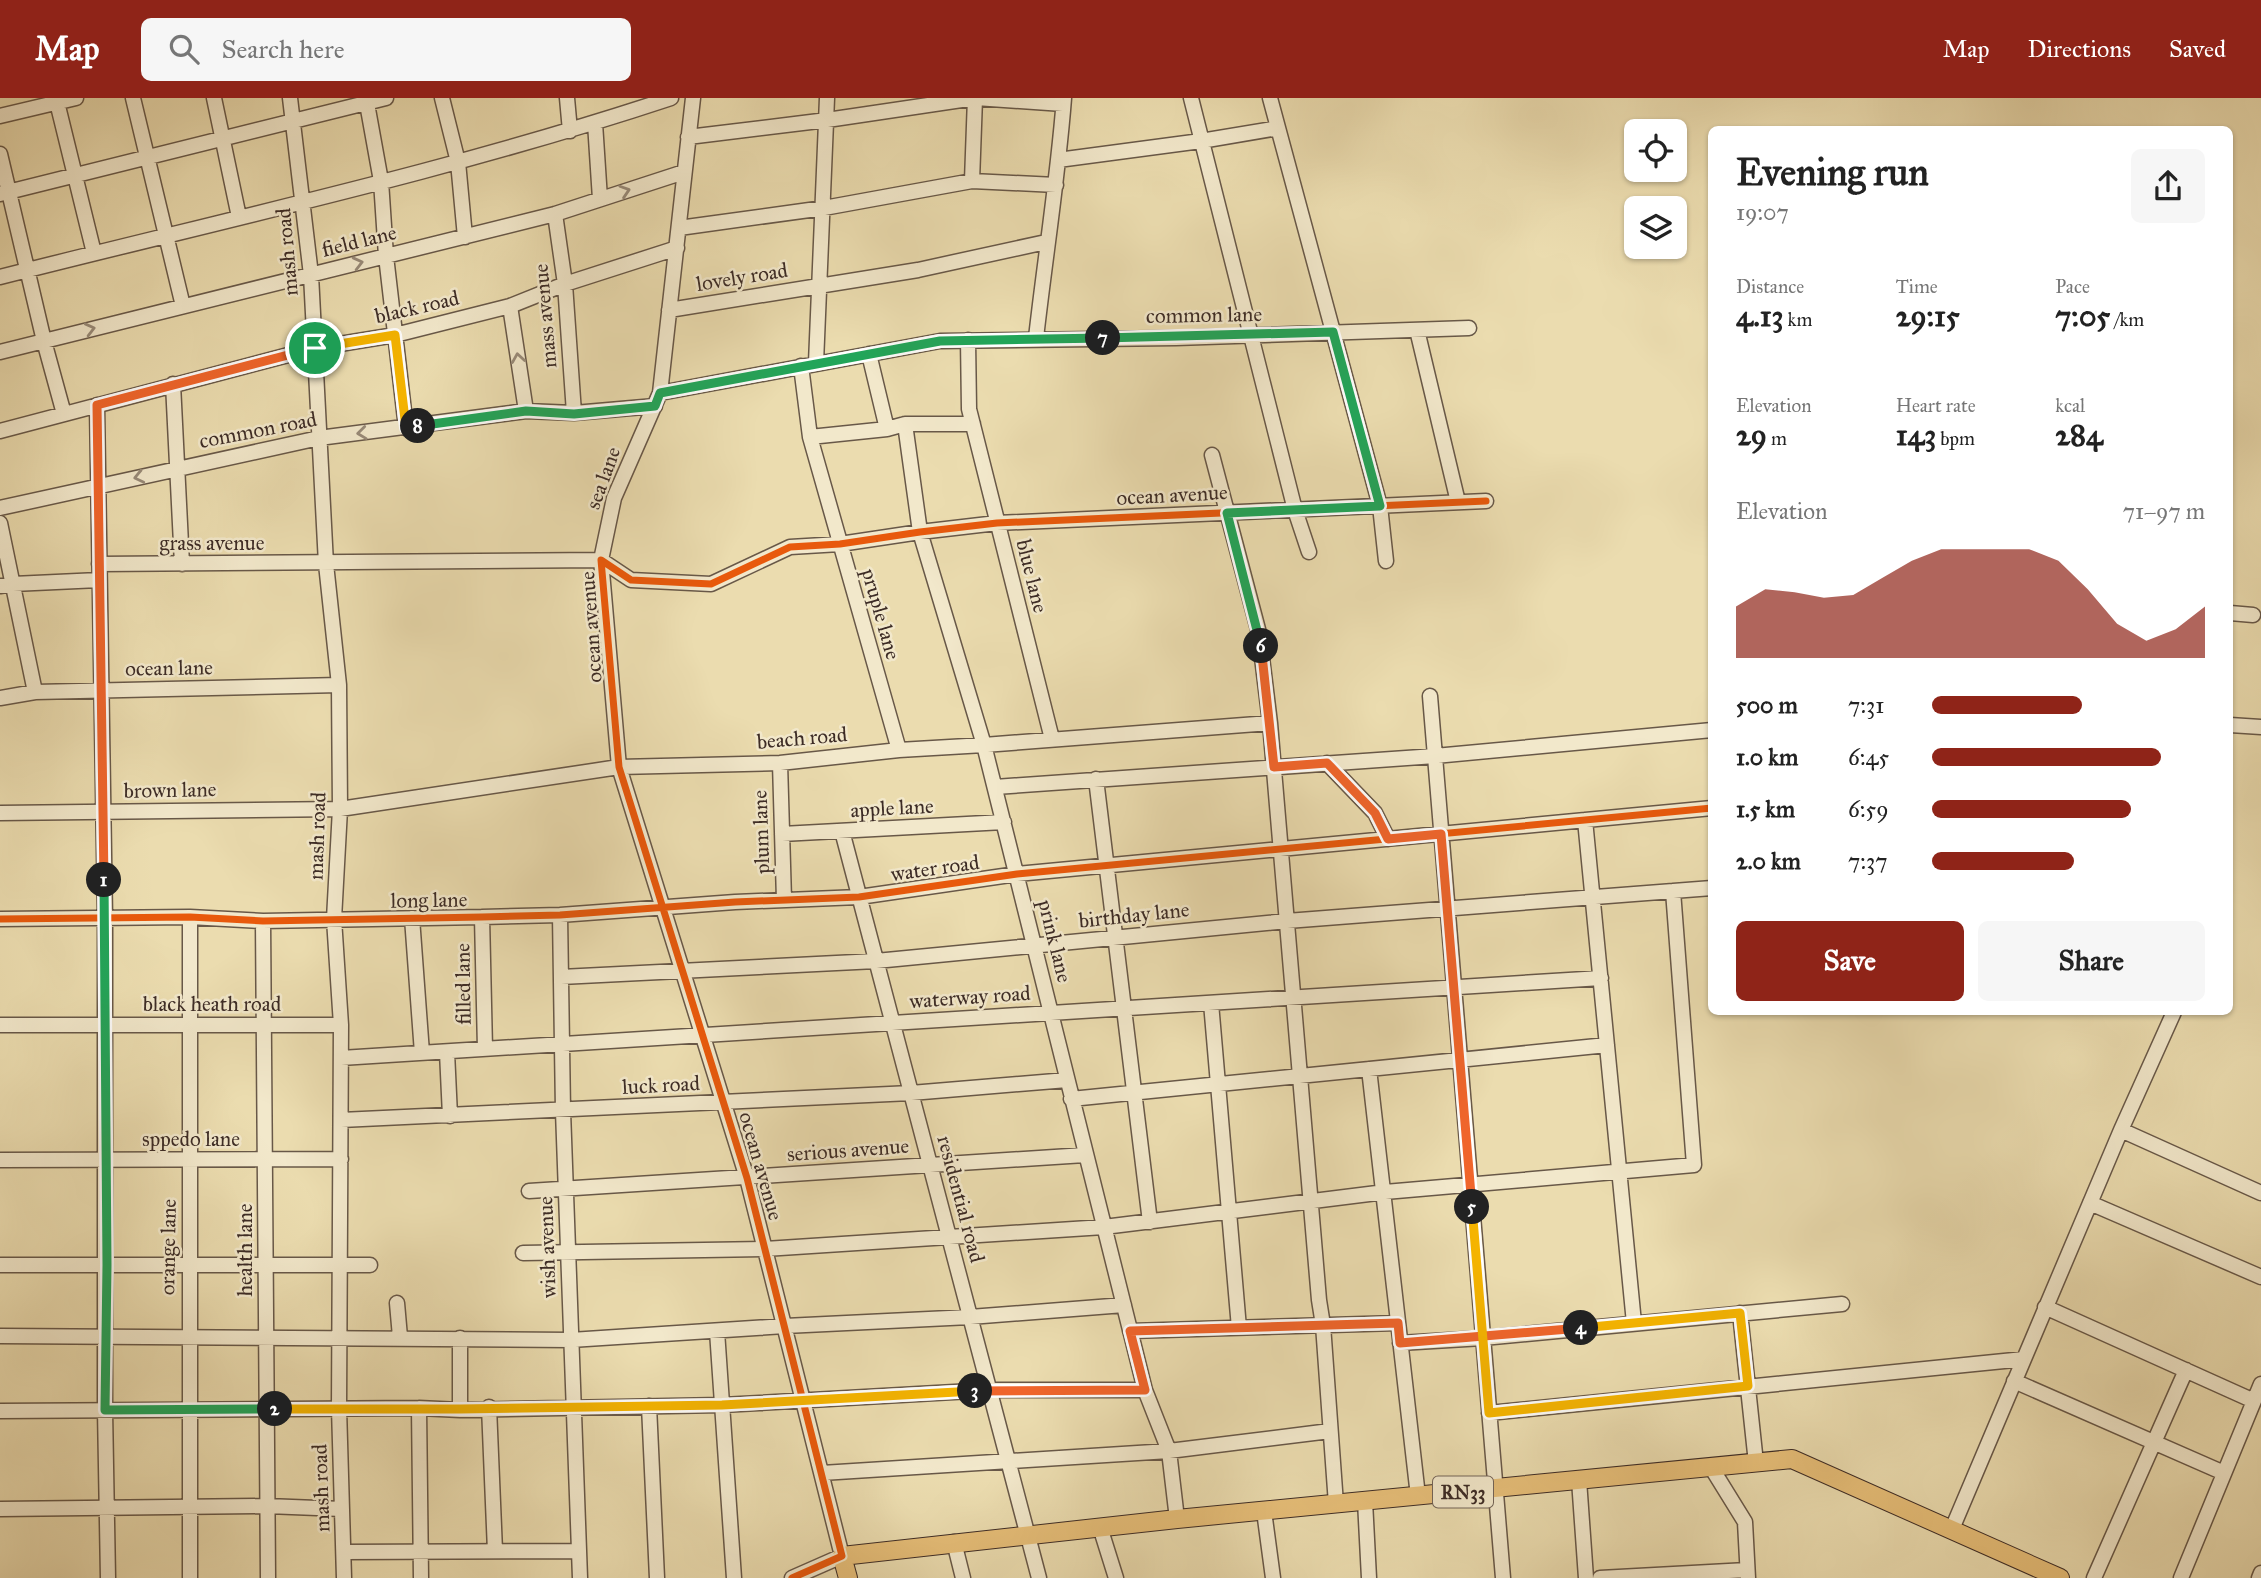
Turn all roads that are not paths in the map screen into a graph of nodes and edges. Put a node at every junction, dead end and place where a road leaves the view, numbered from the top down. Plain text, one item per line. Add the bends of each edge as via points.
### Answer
1 (76, 98) edge
2 (132, 98) edge
3 (215, 98) edge
4 (290, 98) edge
5 (387, 98) edge
6 (442, 98) edge
7 (567, 98) edge
8 (671, 98) edge
9 (693, 98) edge
10 (827, 98) edge
11 (975, 98) edge
12 (1191, 98) edge
13 (1270, 98) edge
14 (57, 100) edge
15 (367, 100) edge
16 (1064, 101) edge
17 (0, 116) edge
18 (293, 120) junction
19 (827, 120) junction
20 (595, 123) junction
21 (1278, 128) junction
22 (570, 131) junction
23 (223, 138) junction
24 (688, 138) junction
25 (1202, 141) junction
26 (0, 154) edge
27 (146, 157) junction
28 (1058, 159) junction
29 (458, 162) junction
30 (684, 172) junction
31 (74, 175) junction
32 (381, 181) junction
33 (972, 181) junction
34 (1056, 185) junction
35 (5, 193) edge
36 (600, 199) junction
37 (304, 201) junction
38 (824, 208) junction
39 (555, 214) junction
40 (239, 217) junction
41 (678, 228) junction
42 (164, 236) junction
43 (465, 237) junction
44 (1046, 242) junction
45 (677, 248) junction
46 (94, 253) junction
47 (386, 256) junction
48 (28, 270) junction
49 (311, 275) junction
50 (0, 277) edge
51 (565, 284) junction
52 (820, 286) junction
53 (183, 306) junction
54 (510, 306) junction
55 (669, 310) junction
56 (1469, 328) dead end
57 (1417, 330) junction
58 (1333, 332) junction
59 (395, 335) junction
60 (1251, 335) junction
61 (1036, 338) junction
62 (968, 340) junction
63 (44, 341) junction
64 (315, 348) junction
65 (0, 352) edge
66 (869, 354) junction
67 (816, 363) junction
68 (801, 366) junction
69 (173, 384) junction
70 (657, 400) junction
71 (97, 405) junction
72 (526, 411) junction
73 (64, 414) junction
74 (574, 414) junction
75 (905, 424) junction
76 (973, 425) junction
77 (406, 428) junction
78 (887, 429) junction
79 (0, 431) edge
80 (810, 437) junction
81 (319, 438) junction
82 (1212, 455) dead end
83 (178, 467) junction
84 (98, 486) junction
85 (1486, 501) dead end
86 (1458, 502) junction
87 (1380, 506) junction
88 (0, 508) edge
89 (1295, 510) junction
90 (1227, 513) junction
91 (0, 523) edge
92 (997, 523) junction
93 (920, 532) junction
94 (840, 544) junction
95 (1309, 552) dead end
96 (601, 560) junction
97 (1386, 561) dead end
98 (326, 564) junction
99 (99, 565) junction
100 (182, 565) junction
101 (99, 580) junction
102 (6, 585) edge
103 (2233, 614) edge
104 (2253, 615) dead end
105 (339, 685) junction
106 (100, 690) junction
107 (35, 692) junction
108 (1430, 696) dead end
109 (0, 698) edge
110 (1270, 723) junction
111 (2233, 725) edge
112 (2261, 727) edge
113 (1708, 730) edge
114 (1052, 739) junction
115 (984, 746) junction
116 (899, 750) junction
117 (1435, 756) junction
118 (780, 763) junction
119 (1327, 763) junction
120 (619, 767) junction
121 (1274, 767) junction
122 (1096, 779) junction
123 (995, 786) junction
124 (1708, 807) edge
125 (340, 809) junction
126 (103, 812) junction
127 (0, 813) edge
128 (1585, 820) junction
129 (1004, 822) junction
130 (842, 831) junction
131 (782, 834) junction
132 (1441, 834) junction
133 (1388, 839) junction
134 (1281, 849) junction
135 (1107, 866) junction
136 (1017, 874) junction
137 (1708, 888) edge
138 (1673, 891) junction
139 (859, 897) junction
140 (1592, 897) junction
141 (785, 900) junction
142 (664, 907) junction
143 (1447, 908) junction
144 (560, 915) junction
145 (190, 917) junction
146 (482, 917) junction
147 (105, 918) junction
148 (412, 918) junction
149 (0, 919) edge
150 (334, 919) junction
151 (263, 921) junction
152 (1287, 921) junction
153 (1115, 938) junction
154 (1035, 946) junction
155 (876, 961) junction
156 (682, 972) junction
157 (561, 977) junction
158 (1601, 978) junction
159 (1455, 987) junction
160 (1293, 997) junction
161 (1211, 1003) junction
162 (1124, 1008) junction
163 (1052, 1013) junction
164 (2173, 1015) edge
165 (892, 1023) junction
166 (0, 1025) edge
167 (105, 1025) junction
168 (190, 1025) junction
169 (264, 1025) junction
170 (341, 1025) junction
171 (704, 1035) junction
172 (563, 1044) junction
173 (1607, 1045) junction
174 (485, 1049) junction
175 (447, 1052) junction
176 (422, 1053) junction
177 (341, 1058) junction
178 (1460, 1059) junction
179 (1369, 1069) junction
180 (1300, 1076) junction
181 (1067, 1080) junction
182 (1218, 1084) junction
183 (911, 1093) junction
184 (1134, 1093) junction
185 (1071, 1099) junction
186 (725, 1102) junction
187 (563, 1111) junction
188 (450, 1115) junction
189 (341, 1120) junction
190 (2121, 1130) junction
191 (1085, 1155) junction
192 (341, 1159) junction
193 (0, 1160) edge
194 (105, 1160) junction
195 (190, 1160) junction
196 (265, 1160) junction
197 (930, 1166) junction
198 (1620, 1171) junction
199 (747, 1178) junction
200 (1470, 1184) junction
201 (566, 1190) junction
202 (529, 1191) dead end
203 (1385, 1192) junction
204 (2261, 1193) edge
205 (1311, 1201) junction
206 (2090, 1203) junction
207 (1229, 1212) junction
208 (1150, 1222) junction
209 (1104, 1227) junction
210 (949, 1237) junction
211 (765, 1249) junction
212 (523, 1253) dead end
213 (568, 1254) junction
214 (0, 1265) edge
215 (107, 1265) junction
216 (188, 1265) junction
217 (266, 1265) junction
218 (340, 1265) junction
219 (370, 1265) dead end
220 (2261, 1277) edge
221 (397, 1303) dead end
222 (1842, 1304) dead end
223 (1124, 1305) junction
224 (2045, 1307) junction
225 (1740, 1313) junction
226 (970, 1317) junction
227 (1398, 1323) junction
228 (1634, 1323) junction
229 (1323, 1325) junction
230 (785, 1326) junction
231 (1239, 1328) junction
232 (717, 1331) junction
233 (1130, 1331) junction
234 (0, 1336) edge
235 (105, 1336) junction
236 (188, 1336) junction
237 (266, 1337) junction
238 (400, 1337) junction
239 (340, 1338) junction
240 (460, 1338) junction
241 (1483, 1338) junction
242 (571, 1340) junction
243 (1400, 1343) junction
244 (2024, 1359) junction
245 (2186, 1370) junction
246 (2014, 1381) junction
247 (2261, 1384) edge
248 (1748, 1386) junction
249 (989, 1390) junction
250 (1145, 1390) junction
251 (2254, 1401) junction
252 (804, 1402) junction
253 (722, 1405) junction
254 (574, 1406) junction
255 (649, 1406) junction
256 (489, 1407) junction
257 (340, 1408) junction
258 (419, 1408) junction
259 (190, 1409) junction
260 (267, 1409) junction
261 (460, 1409) junction
262 (105, 1410) junction
263 (0, 1411) edge
264 (1489, 1413) junction
265 (1330, 1431) junction
266 (2154, 1442) junction
267 (1169, 1451) junction
268 (1009, 1462) junction
269 (1756, 1462) junction
270 (1711, 1467) junction
271 (822, 1473) junction
272 (2224, 1473) junction
273 (1579, 1480) junction
274 (1495, 1489) junction
275 (1418, 1496) junction
276 (1365, 1501) junction
277 (1336, 1504) junction
278 (267, 1506) junction
279 (107, 1507) junction
280 (190, 1507) junction
281 (0, 1509) edge
282 (342, 1509) junction
283 (1264, 1511) junction
284 (1177, 1519) junction
285 (1100, 1527) junction
286 (1952, 1529) junction
287 (1028, 1535) junction
288 (954, 1542) junction
289 (495, 1551) junction
290 (579, 1551) junction
291 (344, 1552) junction
292 (421, 1552) junction
293 (842, 1556) junction
294 (2261, 1573) edge
295 (1748, 1574) edge
296 (108, 1578) edge
297 (190, 1578) edge
298 (268, 1578) edge
299 (344, 1578) edge
300 (421, 1578) edge
301 (580, 1578) edge
302 (657, 1578) edge
303 (734, 1578) edge
304 (792, 1578) edge
305 (848, 1578) edge
306 (963, 1578) edge
307 (1039, 1578) edge
308 (1116, 1578) edge
309 (1273, 1578) edge
310 (1369, 1578) edge
311 (1503, 1578) edge
312 (1586, 1578) edge
313 (1600, 1578) edge
314 (2060, 1578) edge
315 (2094, 1578) edge
316 (2181, 1578) edge
317 (2259, 1578) edge

1 - 14 street
2 - 27 street
3 - 23 street
4 - 18 street, mash road
5 - 15 street
6 - 29 street
7 - 22 street
8 - 20 street
9 - 24 street, sea lane
10 - 19 street
11 - 16 street
11 - 19 street
11 - 33 street
12 - 25 street
13 - 21 street
14 - 17 street
14 - 31 street
15 - 18 street
15 - 32 street
16 - 28 street
18 - 23 street
18 - 37 street, mash road
19 - 24 street
19 - 38 street
20 - 22 street
20 - 36 street
21 - 25 street
21 - 58 street
22 - 29 street
23 - 27 street
23 - 40 street
24 - 30 street, sea lane
25 - 28 street
25 - 60 street
26 - 35 street
27 - 31 street
27 - 42 street
28 - 34 street
29 - 32 street
29 - 43 street
36 -> 30 street, field lane
30 - 41 street, sea lane
31 - 35 street
31 - 46 street
32 - 37 street
32 - 47 street
33 - 34 street
33 - 38 street
34 - 44 street
35 - 48 street
36 - 39 street, field lane
37 - 40 street
37 - 49 street, mash road
38 - 41 street
38 - 52 street
39 - 43 street, field lane
39 - 51 street, mass avenue
40 - 42 street
41 - 45 street, sea lane
42 - 46 street
42 - 53 street
43 - 47 street, field lane
44 - 52 street, lovely road
44 - 61 street
45 - 51 street, black road
45 - 55 street, sea lane
46 - 48 street
49 -> 47 street, field lane
47 - 59 street
48 - 50 street
48 - 63 street
49 - 53 street, field lane
49 - 64 street, mash road
51 - 54 street, black road
51 - 74 street, mass avenue
52 - 55 street, lovely road
52 - 67 street
63 -> 53 street, field lane
54 - 59 street, black road
72 -> 54 street
55 - 70 street, sea lane
56 - 57 street, common lane
57 - 58 street, common lane
57 - 86 street
58 - 60 street, common lane
58 - 87 street
59 - 64 street, black road
59 - 77 street
60 - 61 street, common lane
60 - 89 street
61 - 62 street, common lane
62 - 66 street, common lane
62 - 76 street, blue lane
63 - 65 street, field lane
63 - 73 street
64 - 69 street, black road
64 - 81 street, mash road
66 - 67 street, common lane
66 - 78 street
67 - 68 street, common lane
68 - 70 street, common lane
68 - 80 street, pruple lane
69 - 71 street, black road
69 - 83 street
70 - 74 street, common road
70 - 96 street, sea lane via 614,498
71 - 73 street, black road
71 - 84 street
72 - 74 street, common road
72 - 77 street, common road
73 - 79 street, black road
75 - 76 street
75 - 78 street
75 - 93 street, prink lane
76 - 92 street, blue lane
77 -> 81 street, common road
78 - 80 street
80 - 94 street, pruple lane
81 - 83 street, common road
81 - 98 street, mash road
82 - 90 street
83 -> 84 street, common road
83 - 100 street
84 - 88 street, common road
84 - 99 street
85 - 86 street, ocean avenue
86 - 87 street, ocean avenue
87 - 89 street, ocean avenue
87 - 97 street
89 - 90 street, ocean avenue
89 - 95 street
90 - 92 street, ocean avenue
90 - 110 street via 1259,633
91 - 102 street
92 - 93 street, ocean avenue
92 - 114 street, blue lane
93 - 94 street, ocean avenue
93 - 115 street, prink lane
94 - 96 street, ocean avenue via 790,547 711,584 631,580
94 - 116 street, pruple lane
96 - 98 street
96 - 120 street, ocean avenue
98 - 100 street, grass avenue
98 - 105 street, mash road
99 - 100 street, grass avenue
99 - 101 street
101 - 102 street
101 - 106 street
102 - 107 street
103 - 104 street
105 - 106 street, ocean lane
105 - 125 street, mash road
106 - 107 street, ocean lane
106 - 126 street
107 - 109 street, ocean lane
108 - 117 street
110 - 114 street, beach road
110 - 121 street
111 - 112 street
113 - 117 street
114 - 115 street, beach road
115 - 116 street, beach road
115 - 123 street, prink lane
116 - 118 street, beach road
117 - 119 street
117 - 132 street
118 - 120 street, beach road
118 - 131 street, plum lane
119 - 121 street
119 - 133 street via 1375,813
120 - 125 street, beach road
120 - 142 street, ocean avenue
121 - 122 street
121 - 134 street
122 - 123 street
122 - 135 street
123 - 129 street, prink lane
124 - 128 street, water road
125 - 126 street, brown lane
125 - 150 street, mash road
126 - 127 street, brown lane
126 - 147 street
128 - 132 street, water road
128 - 140 street
129 - 130 street, apple lane
129 - 136 street, prink lane
130 - 131 street, apple lane
130 - 139 street, residential road
131 - 141 street, plum lane
132 - 133 street, water road
132 - 143 street
133 - 134 street, water road
134 - 135 street, water road
134 - 152 street
135 - 136 street, water road
135 - 153 street
136 - 139 street, water road
136 - 154 street, prink lane
137 - 138 street, birthday lane
138 - 140 street, birthday lane
138 - 198 street via 1694,1165
139 - 141 street, long lane
139 - 155 street, residential road
140 - 143 street, birthday lane
140 - 158 street
141 - 142 street, long lane
142 - 144 street, long lane
142 - 156 street, ocean avenue
143 - 152 street, birthday lane
143 - 159 street
144 - 146 street, long lane
144 - 157 street, wish avenue
145 - 147 street, long lane
145 - 151 street, long lane
145 - 168 street, orange lane
146 - 148 street, long lane
146 - 174 street, filled lane
147 - 149 street, long lane
147 - 167 street
148 - 150 street, long lane
148 - 176 street
150 - 151 street, long lane
150 - 170 street, mash road
151 - 169 street, health lane
152 - 153 street, birthday lane
152 - 160 street
153 - 154 street, birthday lane
153 - 162 street
154 - 155 street, birthday lane
154 - 163 street, prink lane
155 - 156 street, birthday lane
155 - 165 street, residential road
156 - 157 street, birthday lane
156 - 171 street, ocean avenue
157 - 172 street, wish avenue
158 - 159 street, waterway road
158 - 173 street
159 - 160 street, waterway road
159 - 178 street
160 - 161 street, waterway road
160 - 180 street
161 - 162 street, waterway road
161 - 182 street
162 - 163 street, waterway road
162 - 184 street
163 - 165 street, waterway road
163 - 181 street, prink lane
164 - 190 street
165 - 171 street, waterway road
165 - 183 street, residential road
166 - 167 street, black heath road
167 - 168 street, black heath road
167 - 194 street
168 - 169 street, black heath road
168 - 195 street, orange lane
169 - 170 street, black heath road
169 - 196 street, health lane
170 - 177 street, mash road
171 - 172 street, waterway road
171 - 186 street, ocean avenue
172 - 174 street, waterway road
172 - 187 street, wish avenue
173 - 178 street
173 - 198 street
174 - 175 street, waterway road
175 - 176 street, waterway road
175 - 188 street
176 - 177 street, waterway road
177 - 189 street, mash road
178 - 179 street
178 - 200 street
179 - 180 street
179 - 203 street
180 - 182 street
180 - 205 street
181 - 183 street, luck road
181 - 185 street, prink lane
182 - 184 street
182 - 207 street
183 - 186 street, luck road
183 - 197 street, residential road
184 - 185 street
184 - 208 street
185 - 191 street, prink lane
186 - 187 street, luck road
186 - 199 street, ocean avenue
187 - 188 street, luck road
187 - 201 street, wish avenue
188 - 189 street, luck road
189 - 192 street, mash road
190 - 204 street
190 - 206 street
191 - 197 street, serious avenue
191 - 209 street, prink lane
192 - 196 street, sppedo lane
192 - 218 street, mash road
193 - 194 street, sppedo lane
194 - 195 street, sppedo lane
194 - 215 street
195 - 196 street, sppedo lane
195 - 216 street, orange lane
196 - 217 street, health lane
197 - 199 street, serious avenue
197 - 210 street, residential road
198 - 200 street
198 - 228 street
199 - 201 street, serious avenue
199 - 211 street, ocean avenue
200 - 203 street
200 - 241 street
201 - 202 street, serious avenue
201 - 213 street, wish avenue
203 - 205 street
203 - 227 street
205 - 207 street
205 - 229 street
206 - 220 street
206 - 224 street
207 - 208 street
207 - 231 street
208 - 209 street
209 - 210 street
209 - 223 street, prink lane
210 - 211 street
210 - 226 street, residential road
211 - 213 street
211 - 230 street, ocean avenue
212 - 213 street
213 - 242 street, wish avenue
214 - 215 street
215 - 216 street
215 - 235 street
216 - 217 street
216 - 236 street, orange lane
217 - 218 street
217 - 237 street, health lane
218 - 219 street
218 - 239 street, mash road
221 - 238 street
222 - 225 street
223 - 226 street
223 - 233 street, prink lane
224 - 244 street
224 - 245 street
225 - 228 street
225 - 248 street
226 - 230 street
226 - 249 street, residential road
227 - 229 street
227 - 243 street
228 - 241 street
229 - 231 street
229 - 265 street
230 - 232 street
230 - 252 street, ocean avenue
231 - 233 street
232 - 242 street
232 - 253 street
233 - 250 street, prink lane
234 - 235 street
235 - 236 street
235 - 262 street
236 - 237 street
236 - 259 street, orange lane
237 - 239 street
237 - 260 street, health lane
238 - 239 street
238 - 240 street
239 - 257 street, mash road
240 - 242 street
240 - 261 street
241 - 243 street
241 - 264 street
242 - 254 street, wish avenue
243 - 275 street
244 - 246 street
244 - 248 street
245 - 251 street
245 - 266 street
246 - 266 street
246 - 286 street
247 - 251 street
248 - 264 street
248 - 269 street
249 - 250 street
249 - 252 street
249 - 268 street, residential road
250 - 267 street, prink lane
251 - 272 street
252 - 253 street
252 - 271 street, ocean avenue
253 - 255 street
253 - 303 street
254 - 255 street
254 - 256 street
254 - 290 street, wish avenue
255 - 302 street
256 - 261 street
256 - 289 street
257 - 258 street
257 - 260 street
257 - 282 street, mash road
258 - 261 street
258 - 292 street
259 - 260 street
259 - 262 street
259 - 280 street, orange lane
260 - 278 street, health lane
262 - 263 street
262 - 279 street
264 - 274 street
265 - 267 street
265 - 277 street
266 - 272 street
266 - 315 street
267 - 268 street
267 - 284 street, prink lane
268 - 271 street
268 - 287 street, residential road
269 - 270 main road, RN33
269 - 286 main road, RN33 via 1792,1459
270 - 273 main road, RN33
270 - 295 street via 1745,1522
271 - 293 street, ocean avenue
272 - 316 street
273 - 274 main road, RN33
273 - 312 street
274 - 275 main road, RN33
274 - 311 street
275 - 276 main road, RN33
276 - 277 main road, RN33
276 - 310 street
277 - 283 main road, RN33
278 - 280 street
278 - 282 street
278 - 298 street, health lane
279 - 280 street
279 - 281 street
279 - 296 street
280 - 297 street, orange lane
282 - 291 street, mash road
283 - 284 main road, RN33
283 - 309 street
284 - 285 main road, RN33
285 - 287 main road, RN33
285 - 308 street
286 - 314 main road, RN33
287 - 288 main road, RN33
287 - 307 street, residential road
288 - 293 main road, RN33
288 - 306 street
289 - 290 street
289 - 292 street
290 - 301 street, wish avenue
291 - 292 street
291 - 299 street, mash road
292 - 300 street
293 - 304 street, RN33
293 - 305 main road
294 - 317 street
295 - 313 street

